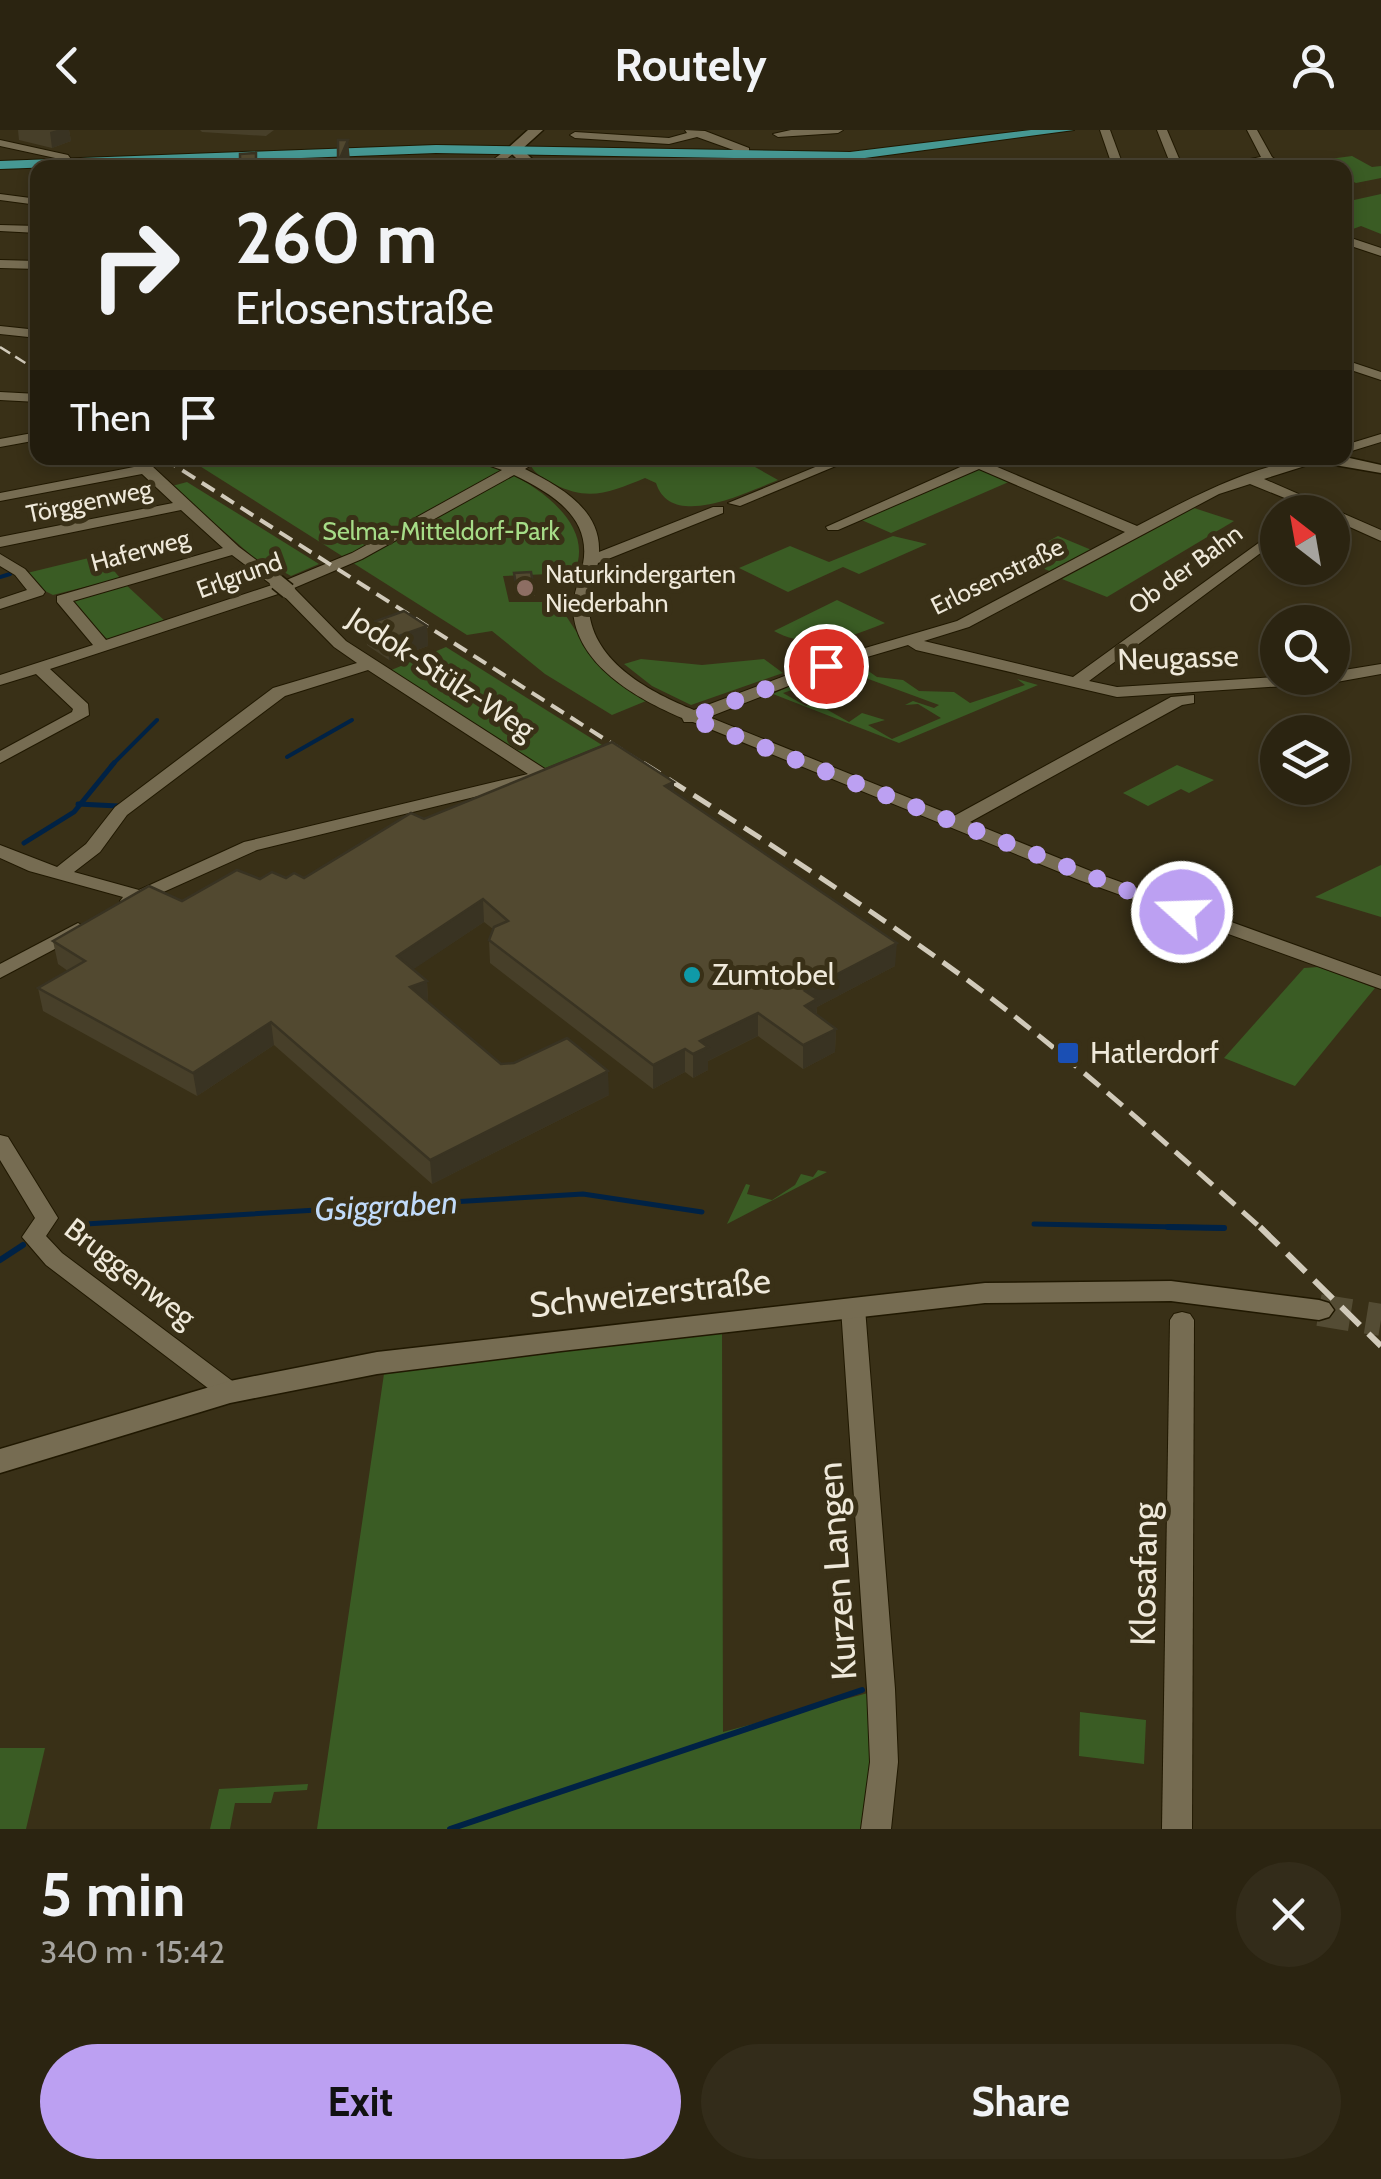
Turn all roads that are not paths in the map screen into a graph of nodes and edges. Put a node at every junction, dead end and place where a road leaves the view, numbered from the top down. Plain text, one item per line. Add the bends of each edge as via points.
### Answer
1 (838, 130) edge
2 (1066, 130) edge
3 (1104, 130) edge
4 (1162, 130) edge
5 (1252, 130) edge
6 (695, 132) edge
7 (778, 133) edge
8 (576, 135) dead end
9 (0, 143) edge
10 (529, 149) edge
11 (744, 155) junction
12 (789, 156) junction
13 (66, 160) edge
14 (246, 160) edge
15 (505, 160) edge
16 (795, 160) edge
17 (1115, 160) edge
18 (1175, 160) edge
19 (1268, 160) edge
20 (30, 165) edge
21 (4, 167) edge
22 (0, 197) edge
23 (30, 201) edge
24 (0, 228) edge
25 (30, 230) edge
26 (1352, 242) edge
27 (1381, 252) edge
28 (0, 264) edge
29 (30, 265) edge
30 (0, 330) edge
31 (30, 333) edge
32 (1352, 366) edge
33 (1381, 376) edge
34 (0, 396) edge
35 (30, 397) edge
36 (30, 437) edge
37 (1381, 438) edge
38 (0, 443) edge
39 (1352, 447) edge
40 (1352, 461) edge
41 (1352, 464) edge
42 (142, 465) edge
43 (503, 465) edge
44 (521, 465) edge
45 (830, 465) edge
46 (963, 465) edge
47 (984, 465) edge
48 (1295, 465) edge
49 (148, 469) junction
50 (514, 469) junction
51 (1379, 469) edge
52 (1248, 478) junction
53 (1286, 495) edge
54 (0, 498) edge
55 (736, 502) dead end
56 (186, 504) junction
57 (718, 510) dead end
58 (1350, 523) edge
59 (833, 527) dead end
60 (1140, 533) junction
61 (1381, 536) edge
62 (0, 542) edge
63 (1260, 547) edge
64 (234, 550) junction
65 (0, 559) edge
66 (591, 561) junction
67 (0, 604) edge
68 (914, 641) junction
69 (104, 648) junction
70 (370, 664) junction
71 (39, 668) junction
72 (1381, 669) edge
73 (1350, 674) edge
74 (0, 680) edge
75 (1075, 683) junction
76 (1260, 683) edge
77 (1188, 700) dead end
78 (690, 718) junction
79 (0, 758) edge
80 (953, 824) junction
81 (0, 851) edge
82 (60, 874) junction
83 (140, 896) junction
84 (0, 972) edge
85 (1381, 983) edge
86 (0, 1142) edge
87 (853, 1308) junction
88 (1320, 1310) tunnel mouth
89 (1182, 1320) dead end
90 (230, 1392) junction
91 (0, 1461) edge
92 (876, 1829) edge
93 (1178, 1829) edge

1 - 7 street
2 - 12 main road via 866,154
3 - 17 street
4 - 18 street
5 - 19 street
6 - 8 street via 669,142
6 - 11 street via 742,146
7 - 12 street
9 - 13 street
10 - 11 main road
10 - 14 main road
10 - 15 street
11 - 12 main road
12 - 16 street
20 - 21 main road
22 - 23 street
24 - 25 street
26 - 27 street
28 - 29 street
30 - 31 street
32 - 33 street
34 - 35 street
36 - 38 street
37 - 39 street
40 - 51 street
41 - 51 street
42 - 49 street, Jodok-Stülz-Weg
43 - 50 street
44 - 50 street, Erlgrund
45 - 55 street
46 - 59 street
47 - 60 street
48 - 52 street, Erlosenstraße
49 - 54 street
49 - 56 street, Jodok-Stülz-Weg
50 - 66 street via 576,510 590,534
50 - 69 street, Erlgrund via 357,556
52 - 53 street
52 - 60 street, Erlosenstraße
56 - 62 street, Törggenweg
56 - 64 street, Jodok-Stülz-Weg
57 - 66 street
58 - 61 street
60 - 68 street, Erlosenstraße via 972,620
63 - 75 street, Ob der Bahn
64 - 69 street, Haferweg via 63,599
64 - 70 street, Jodok-Stülz-Weg
65 - 67 street via 37,592
66 - 78 street via 581,600 590,640 626,680
68 - 75 street, Neugasse
68 - 78 street, Erlosenstraße via 854,656
69 - 71 street, Erlgrund
70 - 82 street via 278,692 121,811 94,848
70 - 83 street, Jodok-Stülz-Weg via 542,775 251,846
71 - 74 street, Erlgrund
71 - 79 street via 82,708 80,715
72 - 73 street, Neugasse
75 - 76 street, Neugasse via 1146,692
77 - 80 street
78 - 80 street
80 - 85 street
81 - 82 street
82 - 83 street
83 - 84 street
86 - 90 street, Bruggenweg via 47,1218 33,1237 54,1260
87 - 88 street, Schweizerstraße via 985,1292 1104,1288
87 - 90 street, Schweizerstraße via 376,1363
87 - 92 street, Kurzen Langen via 883,1744
89 - 93 street, Klosafang
90 - 91 street, Schweizerstraße

